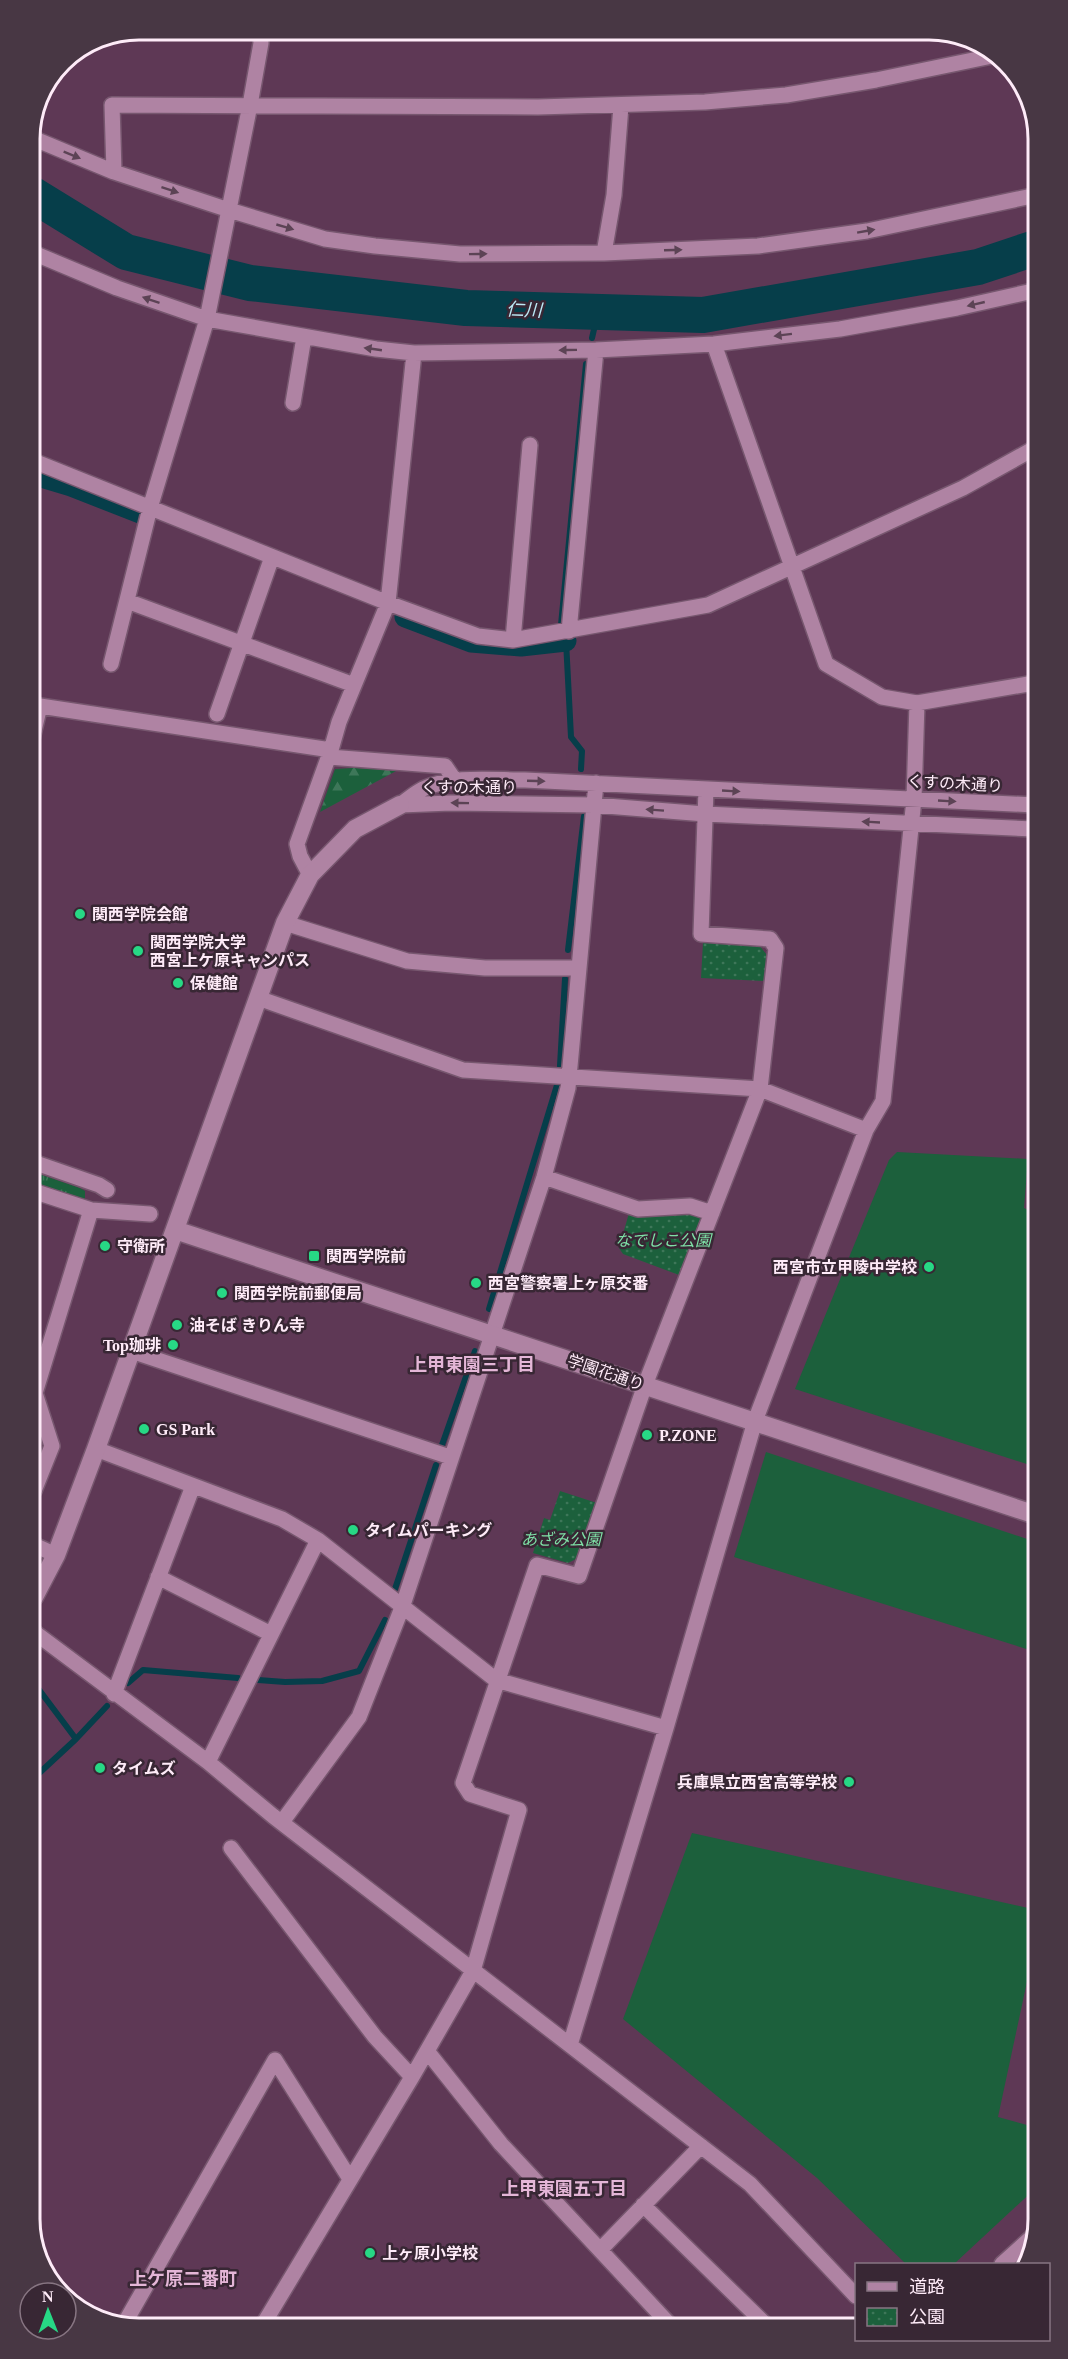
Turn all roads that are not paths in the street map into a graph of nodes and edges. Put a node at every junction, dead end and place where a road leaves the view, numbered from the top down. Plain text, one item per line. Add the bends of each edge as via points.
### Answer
1 (261, 40) edge
2 (984, 58) edge
3 (250, 105) junction
4 (621, 106) junction
5 (41, 142) edge
6 (114, 172) junction
7 (1028, 197) edge
8 (229, 210) junction
9 (604, 252) junction
10 (41, 256) edge
11 (1028, 292) edge
12 (207, 319) junction
13 (304, 337) junction
14 (714, 344) junction
15 (596, 350) junction
16 (414, 352) junction
17 (293, 403) dead end
18 (530, 445) dead end
19 (1028, 452) edge
20 (41, 464) edge
21 (150, 508) junction
22 (272, 557) junction
23 (793, 566) junction
24 (127, 601) junction
25 (388, 603) junction
26 (568, 631) junction
27 (513, 640) junction
28 (242, 645) junction
29 (111, 663) dead end
30 (1028, 684) edge
31 (354, 685) junction
32 (917, 703) junction
33 (41, 706) edge
34 (217, 714) dead end
35 (330, 753) junction
36 (456, 782) junction
37 (596, 783) junction
38 (706, 789) junction
39 (914, 799) junction
40 (400, 805) junction
41 (594, 805) junction
42 (1028, 805) edge
43 (705, 814) junction
44 (911, 824) junction
45 (1028, 829) edge
46 (310, 875) junction
47 (285, 922) junction
48 (579, 968) junction
49 (258, 998) junction
50 (569, 1077) junction
51 (760, 1089) junction
52 (866, 1130) junction
53 (41, 1165) edge
54 (544, 1176) junction
55 (107, 1190) dead end
56 (40, 1193) edge
57 (91, 1210) junction
58 (712, 1213) junction
59 (150, 1214) dead end
60 (175, 1230) junction
61 (492, 1333) junction
62 (131, 1351) junction
63 (40, 1375) edge
64 (645, 1385) junction
65 (40, 1410) edge
66 (755, 1421) junction
67 (96, 1449) junction
68 (450, 1457) junction
69 (40, 1475) edge
70 (193, 1486) junction
71 (1028, 1512) edge
72 (318, 1540) junction
73 (40, 1548) edge
74 (56, 1555) junction
75 (159, 1577) junction
76 (40, 1585) edge
77 (402, 1605) junction
78 (272, 1634) junction
79 (40, 1637) edge
80 (496, 1680) junction
81 (114, 1694) junction
82 (666, 1728) junction
83 (208, 1762) junction
84 (282, 1822) junction
85 (231, 1848) dead end
86 (473, 1971) junction
87 (570, 2044) junction
88 (427, 2051) junction
89 (412, 2077) junction
90 (701, 2146) junction
91 (350, 2179) junction
92 (643, 2205) junction
93 (1025, 2243) edge
94 (600, 2250) junction
95 (1004, 2263) edge
96 (855, 2295) edge
97 (128, 2318) edge
98 (267, 2318) edge
99 (663, 2318) edge
100 (759, 2318) edge

1 - 3 street
2 - 4 street via 786,95
3 - 4 street
3 - 6 street via 112,105
3 - 8 street
4 - 9 street via 614,195
5 -> 6 street
6 -> 8 street
9 -> 7 street via 758,246 867,231
8 -> 9 street via 325,238 375,246 460,254
8 - 12 street
12 -> 10 street
11 -> 14 street via 840,329
12 - 13 street
12 - 21 street
16 -> 13 street
13 - 17 street
14 - 15 street
14 - 23 street
15 -> 16 street
15 - 26 street
16 - 25 street
18 - 27 street
19 - 23 street via 963,488
20 - 21 street
21 - 22 street
21 - 24 street
22 - 25 street
22 - 28 street
23 - 26 street via 708,605
23 - 32 street via 826,664 882,697
24 - 28 street
24 - 29 street
25 - 27 street via 478,636
25 - 31 street
26 - 27 street
28 - 31 street
28 - 34 street
30 - 32 street
31 - 35 street
32 - 39 street
33 - 35 street
35 - 36 street via 445,766
35 - 46 street via 297,844
36 -> 37 street, くすの木通り
36 - 40 street, くすの木通り via 422,790
37 - 38 street, くすの木通り
37 - 41 street
38 -> 39 street, くすの木通り
38 - 43 street
39 -> 42 street, くすの木通り
39 - 44 street
41 -> 40 street, くすの木通り
40 - 46 street via 355,829
43 -> 41 street, くすの木通り
41 - 48 street
44 -> 43 street, くすの木通り
43 - 51 street via 701,934 770,939 776,948
44 - 45 street, くすの木通り
44 - 52 street via 883,1101
46 - 47 street
47 - 48 street via 407,961 485,968
47 - 49 street
48 - 50 street
49 - 50 street via 463,1070
49 - 60 street
50 - 51 street
50 - 54 street
51 - 52 street
51 - 58 street
52 - 66 street
53 - 55 street
54 - 58 street via 638,1209 690,1206
54 - 61 street
56 - 57 street
57 - 59 street
57 - 63 street
58 - 64 street
60 - 61 street, 学園花通り
60 - 62 street
61 - 64 street, 学園花通り
61 - 68 street
62 - 67 street
62 - 68 street
64 - 66 street, 学園花通り
64 - 80 street via 579,1576 537,1565
65 - 69 street via 52,1446
66 - 71 street, 学園花通り
66 - 82 street
67 - 70 street
67 - 74 street
68 - 77 street
70 - 72 street via 282,1519
70 - 75 street
72 - 77 street
72 - 78 street
73 - 74 street
74 - 76 street
75 - 78 street
75 - 81 street
77 - 80 street
77 - 84 street via 359,1717
78 - 83 street
79 - 81 street
80 - 82 street
80 - 86 street via 463,1783 470,1794 519,1810
81 - 83 street
82 - 87 street
83 - 84 street
84 - 86 street
85 - 89 street via 375,2037
86 - 87 street
86 - 88 street
87 - 90 street
88 - 89 street
88 - 94 street via 501,2144
89 - 91 street
90 - 92 street
90 - 96 street via 750,2184
91 - 97 street via 275,2060
91 - 98 street
92 - 94 street
92 - 100 street
93 - 95 street
94 - 99 street

